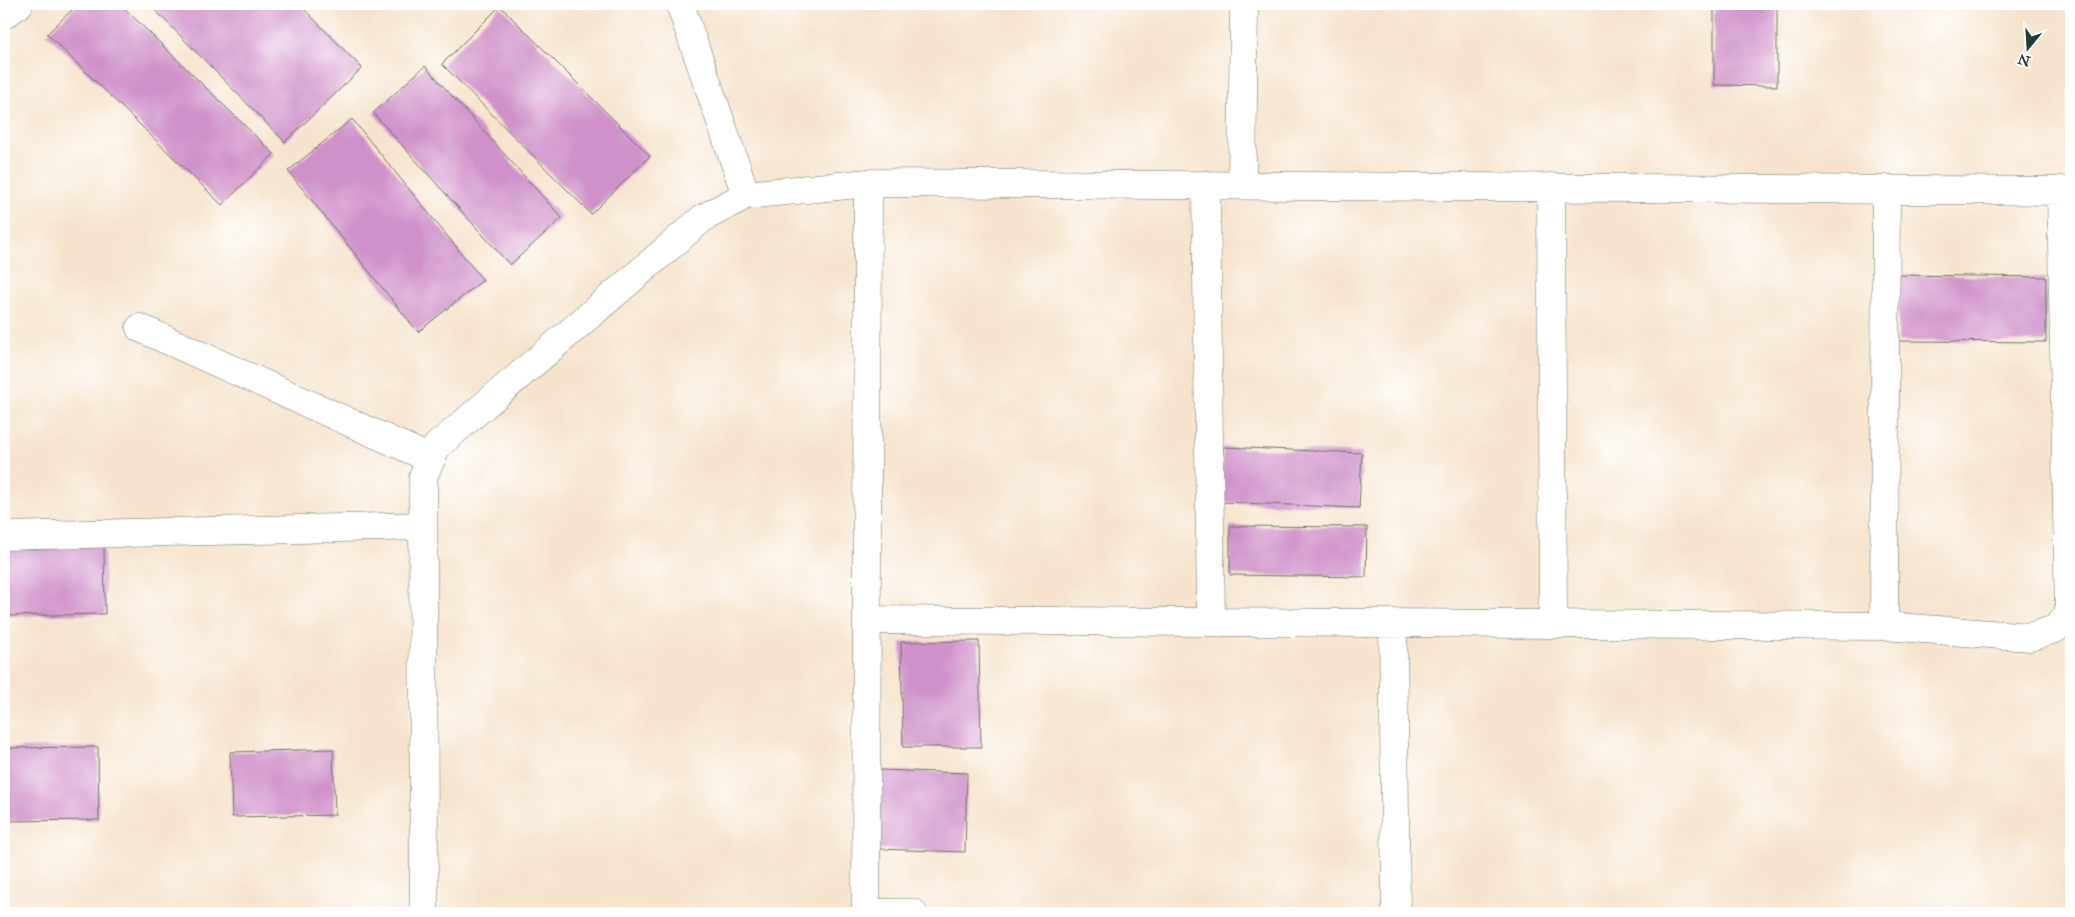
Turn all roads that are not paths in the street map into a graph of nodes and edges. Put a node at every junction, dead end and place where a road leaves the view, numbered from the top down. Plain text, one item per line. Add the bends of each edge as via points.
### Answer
1 (19, 4) edge
2 (680, 4) edge
3 (1244, 4) edge
4 (4, 15) edge
5 (868, 183) junction
6 (1206, 185) junction
7 (1242, 185) junction
8 (1551, 187) junction
9 (1886, 190) junction
10 (2066, 190) edge
11 (746, 195) junction
12 (140, 328) dead end
13 (431, 459) junction
14 (423, 526) junction
15 (4, 536) edge
16 (867, 620) junction
17 (1211, 622) junction
18 (1393, 624) junction
19 (1553, 624) junction
20 (1884, 626) junction
21 (424, 913) edge
22 (866, 913) edge
23 (913, 913) edge
24 (1396, 913) edge

1 - 4 street
2 - 11 street
3 - 7 street
5 - 6 street
5 - 11 street
5 - 16 street
6 - 7 street
6 - 17 street
7 - 8 street
8 - 9 street
8 - 19 street
9 - 10 street
9 - 20 street
10 - 20 street via 2069,614 2055,629 2030,637
11 - 13 street via 703,218 437,446
12 - 13 street
13 - 14 street via 422,477
14 - 15 street
14 - 21 street
16 - 17 street
16 - 22 street
17 - 18 street
18 - 19 street
18 - 24 street
19 - 20 street
22 - 23 street

